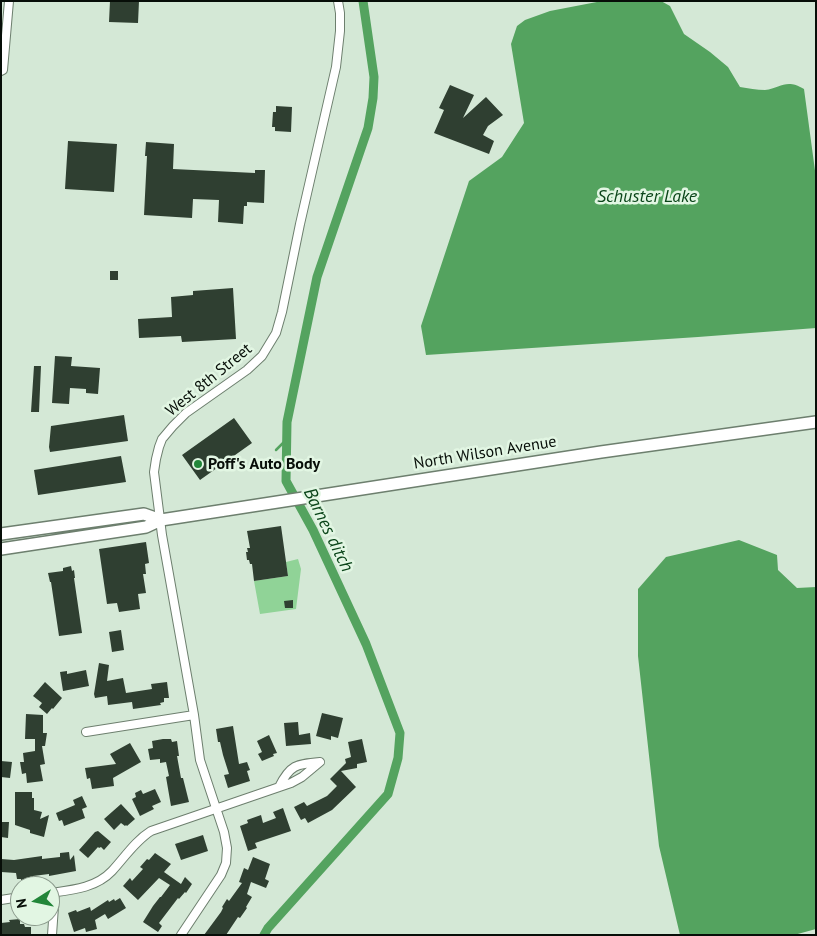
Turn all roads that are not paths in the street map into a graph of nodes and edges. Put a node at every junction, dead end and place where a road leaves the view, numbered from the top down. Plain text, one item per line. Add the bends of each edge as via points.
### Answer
1 (9, 1) edge
2 (338, 1) edge
3 (1, 72) edge
4 (816, 422) edge
5 (160, 520) junction
6 (1, 534) edge
7 (1, 549) edge
8 (194, 715) junction
9 (86, 732) dead end
10 (278, 787) junction
11 (216, 809) junction
12 (60, 892) edge
13 (181, 935) edge

1 - 3 street
2 - 5 street, West 8th Street via 340,31 336,67 276,333 262,356 247,370 186,413 162,439 154,472
4 - 5 main road, North Wilson Avenue
5 - 6 main road, North Wilson Avenue via 144,514
5 - 7 main road, North Wilson Avenue via 146,527
5 - 8 street, West 8th Street
8 - 9 street
8 - 11 street, West 8th Street via 200,760
10 - 10 street via 302,777 320,762 291,769
10 - 11 street
11 - 12 street via 151,831 100,880 83,888
11 - 13 street, West 8th Street via 226,841 226,863

